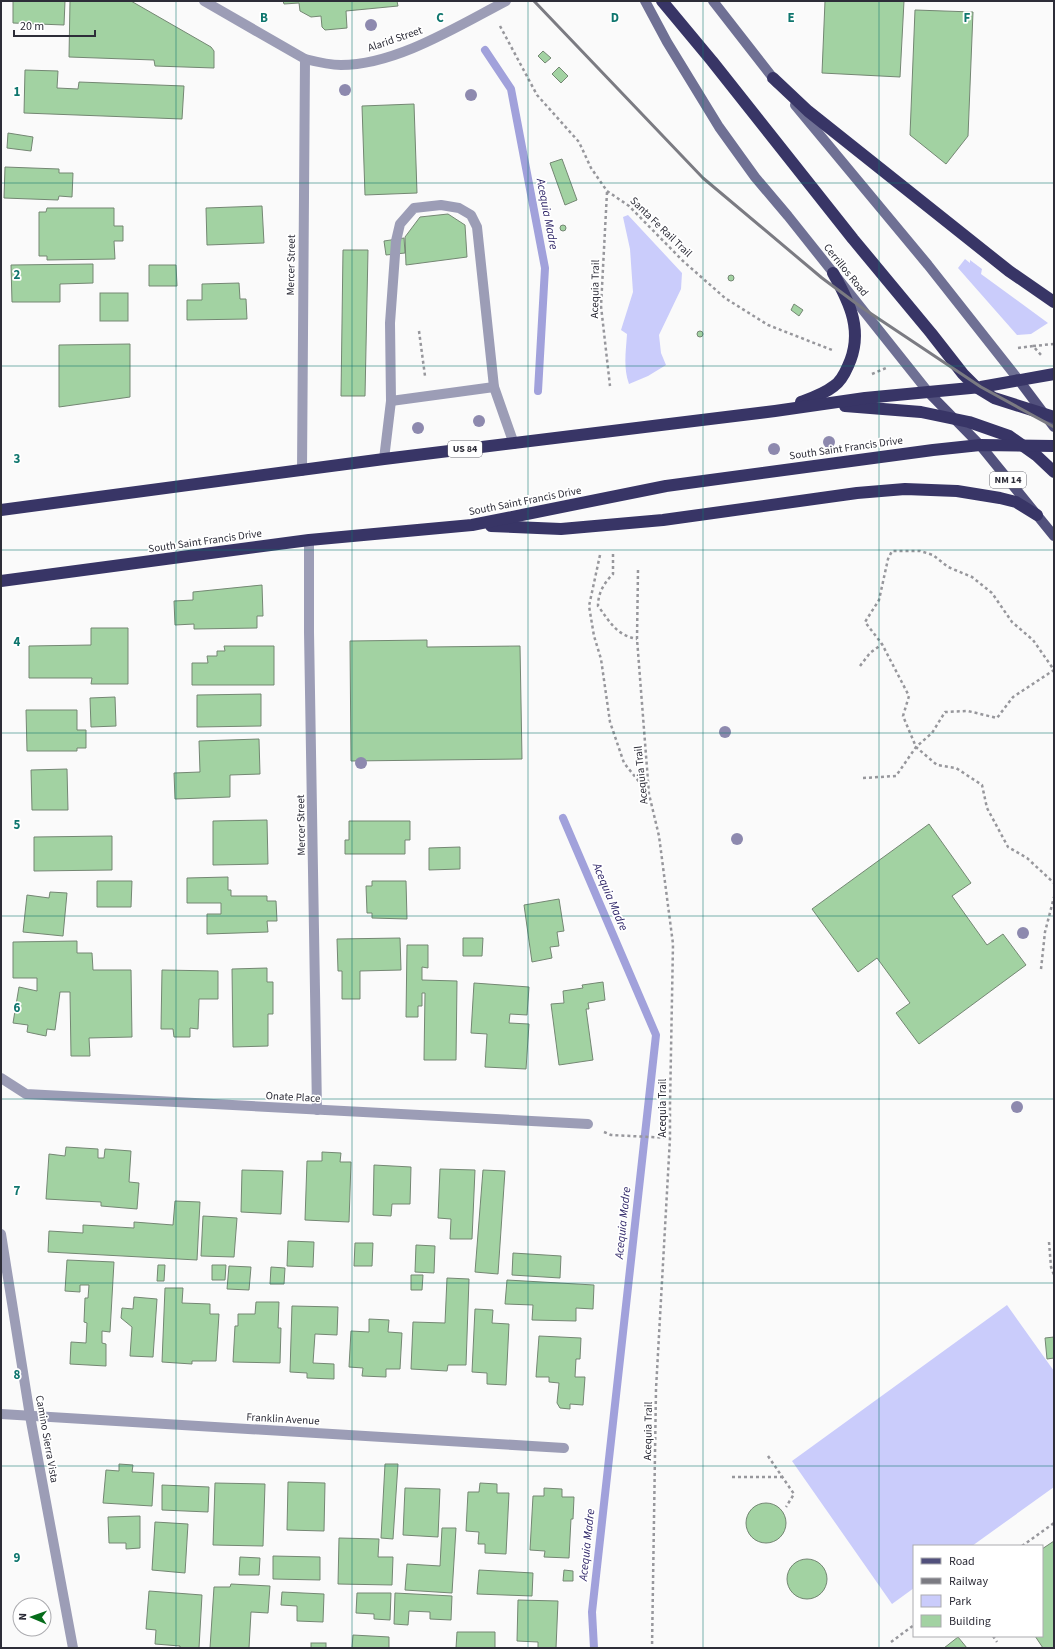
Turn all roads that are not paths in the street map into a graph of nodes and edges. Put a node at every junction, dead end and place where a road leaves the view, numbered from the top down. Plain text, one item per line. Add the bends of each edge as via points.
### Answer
1 (204, 1) edge
2 (506, 1) edge
3 (645, 1) edge
4 (662, 1) edge
5 (713, 1) edge
6 (305, 59) junction
7 (773, 78) junction
8 (833, 274) junction
9 (1054, 302) edge
10 (1054, 374) edge
11 (1018, 379) junction
12 (494, 387) junction
13 (976, 387) junction
14 (929, 393) junction
15 (391, 401) junction
16 (820, 405) junction
17 (775, 411) junction
18 (1050, 417) edge
19 (954, 418) junction
20 (1054, 427) edge
21 (514, 444) junction
22 (980, 445) junction
23 (1024, 445) junction
24 (1054, 446) edge
25 (384, 459) junction
26 (302, 471) junction
27 (1054, 472) edge
28 (1, 510) edge
29 (1037, 515) junction
30 (472, 525) junction
31 (1054, 536) edge
32 (309, 540) junction
33 (1, 581) edge
34 (1, 1078) edge
35 (317, 1110) junction
36 (588, 1124) dead end
37 (1, 1235) edge
38 (1, 1414) edge
39 (30, 1416) junction
40 (564, 1448) dead end
41 (73, 1648) edge

1 - 6 street, Alarid Street
2 - 6 street, Alarid Street via 398,54 342,65
3 - 8 main road, Cerrillos Road via 719,127 755,177
4 - 13 highway via 848,234
5 - 7 main road
6 - 26 street, Mercer Street
7 - 9 highway via 808,111 1009,271
7 - 11 main road via 928,265
8 - 14 main road, Cerrillos Road
8 - 17 highway via 847,297 856,331 851,360 835,386 819,396
10 - 11 highway, US 84
11 - 13 highway, US 84
11 - 18 main road
12 - 15 street
12 - 15 street via 477,227 471,215 459,208 441,205 414,208 400,224 396,241 390,323
12 - 21 street
13 - 14 highway, US 84
13 - 18 highway via 994,398
14 - 16 highway, US 84 via 888,395
14 - 19 main road, Cerrillos Road / NM 14
15 - 25 street
16 - 17 highway, US 84
16 - 19 highway via 921,412
17 - 21 highway, US 84
18 - 20 main road
19 - 22 main road, Cerrillos Road / NM 14
19 - 23 highway via 1009,436
21 - 25 highway, US 84
22 - 23 highway, South Saint Francis Drive
22 - 29 main road, Cerrillos Road / NM 14
22 - 30 highway, South Saint Francis Drive via 666,486
23 - 24 highway, South Saint Francis Drive
23 - 27 highway
25 - 26 highway, US 84
26 - 28 highway, US 84
29 - 30 highway via 1016,502 1000,498 957,491 905,489 857,493 663,520 562,530
29 - 31 main road, Cerrillos Road / NM 14
30 - 32 highway, South Saint Francis Drive
32 - 33 highway, South Saint Francis Drive
32 - 35 street, Mercer Street
34 - 35 street, Onate Place via 26,1094
35 - 36 street, Onate Place
37 - 39 street, Camino Sierra Vista
38 - 39 street, Franklin Avenue
39 - 40 street, Franklin Avenue
39 - 41 street, Camino Sierra Vista

